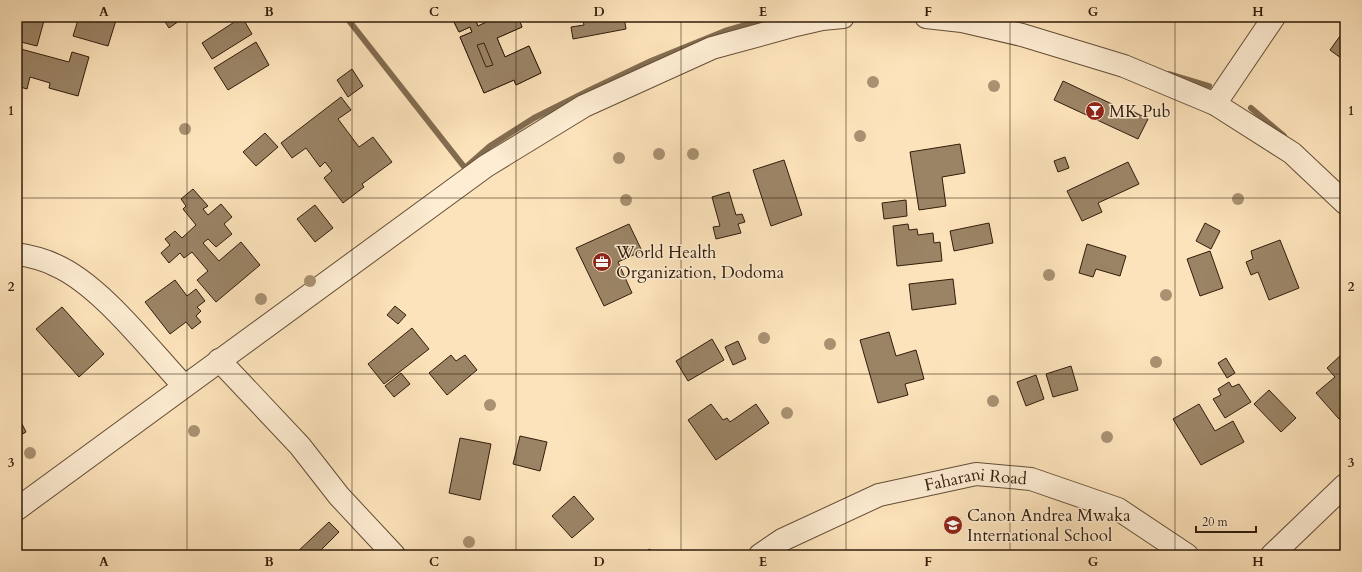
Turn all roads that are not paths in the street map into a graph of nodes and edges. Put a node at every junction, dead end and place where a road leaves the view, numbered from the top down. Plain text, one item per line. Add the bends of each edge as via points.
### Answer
1 (926, 17) edge
2 (1274, 17) edge
3 (829, 18) edge
4 (1215, 104) junction
5 (1345, 203) edge
6 (17, 254) edge
7 (219, 360) junction
8 (184, 386) junction
9 (1345, 485) edge
10 (17, 508) edge
11 (394, 555) edge
12 (760, 555) edge
13 (1187, 555) edge
14 (1272, 555) edge

1 - 4 street via 962,21 1022,35 1124,66
2 - 4 street
3 - 7 street via 712,48 584,106 486,166
4 - 5 street via 1292,153
6 - 8 street via 56,265 81,280 108,304
7 - 8 street
7 - 11 street via 300,446 339,496
8 - 10 street
9 - 14 street
12 - 13 street, Faharani Road via 782,540 878,495 976,474 1031,479 1118,509

